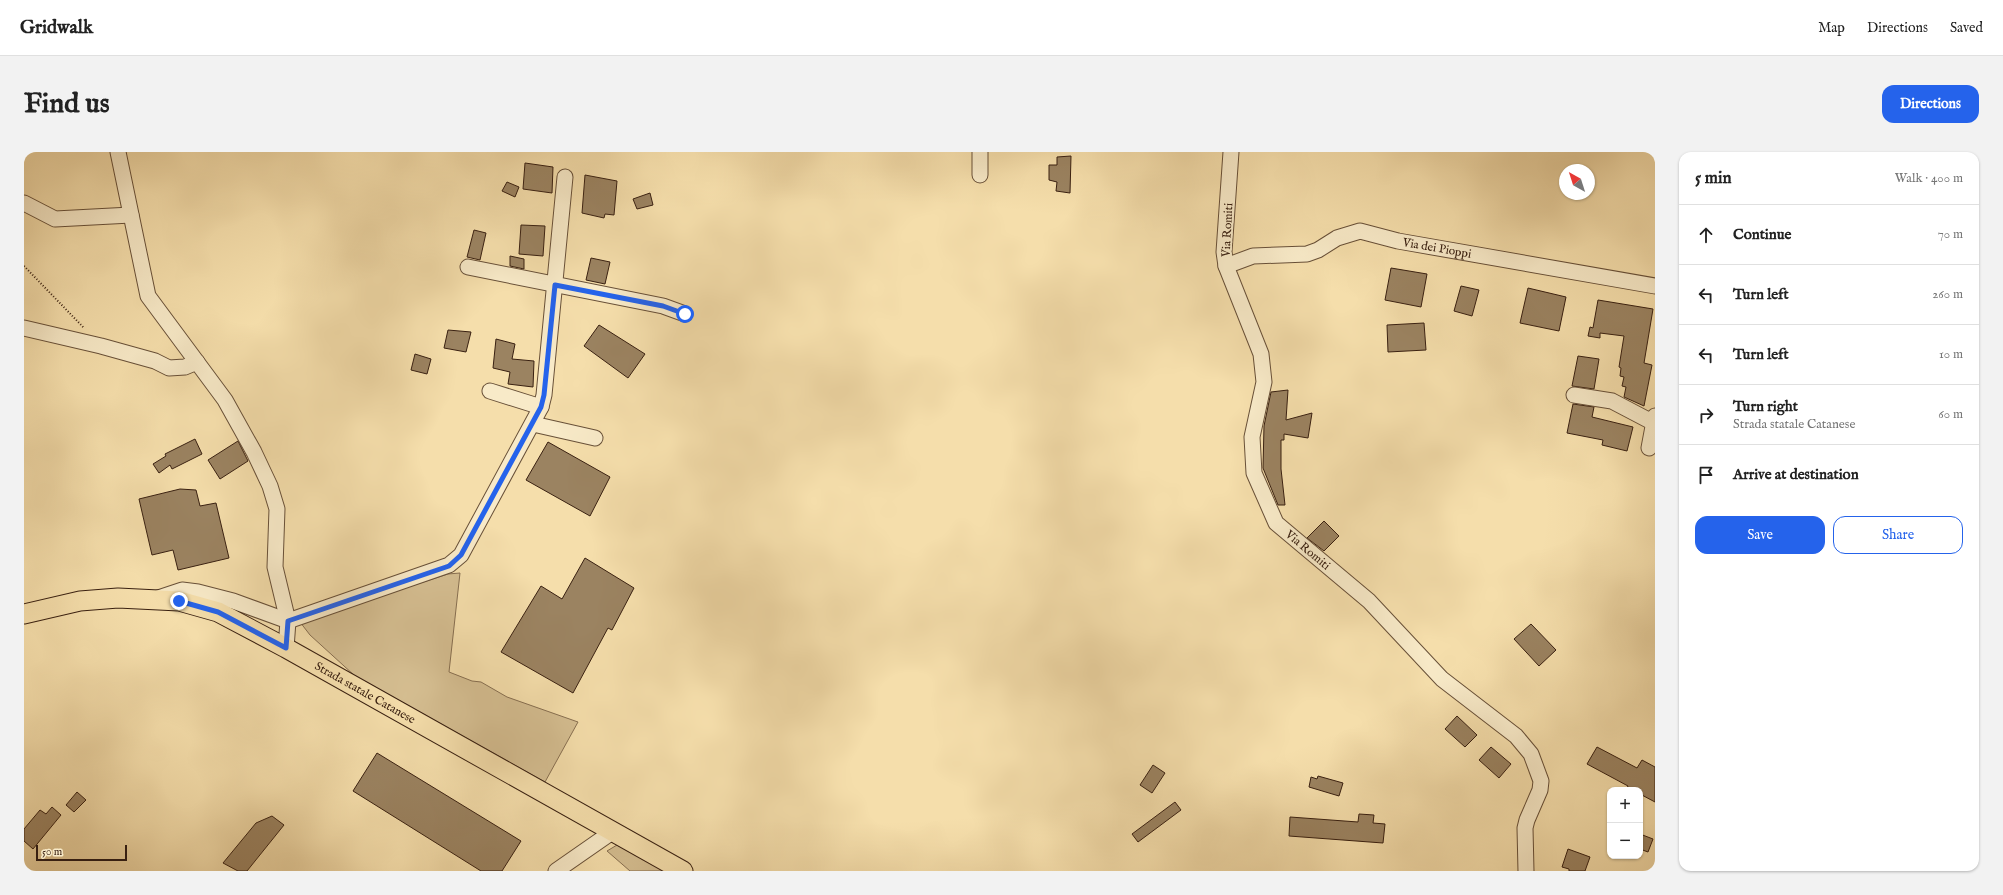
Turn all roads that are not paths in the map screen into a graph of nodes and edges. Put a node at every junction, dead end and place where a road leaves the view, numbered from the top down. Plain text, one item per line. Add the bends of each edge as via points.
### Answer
1 (118, 152) edge
2 (980, 152) edge
3 (1231, 152) edge
4 (980, 175) dead end
5 (565, 177) dead end
6 (24, 203) edge
7 (131, 215) junction
8 (1226, 266) junction
9 (468, 267) dead end
10 (555, 285) junction
11 (1655, 286) edge
12 (685, 314) dead end
13 (24, 328) edge
14 (197, 362) junction
15 (490, 391) dead end
16 (1574, 395) dead end
17 (541, 407) junction
18 (1654, 420) edge
19 (533, 424) junction
20 (595, 438) dead end
21 (1649, 448) dead end
22 (156, 599) junction
23 (24, 614) edge
24 (288, 621) junction
25 (286, 648) junction
26 (612, 832) junction
27 (556, 871) edge
28 (683, 871) edge
29 (1526, 871) edge

1 - 7 street
2 - 4 street
3 - 8 street, Via Romiti via 1224,252
5 - 10 street
6 - 7 street via 55,219
7 - 14 street via 148,296
8 - 11 street, Via dei Pioppi via 1253,256 1307,254 1337,238 1360,231 1398,241
8 - 29 street, Via Romiti via 1261,354 1264,368 1264,382 1252,437 1254,473 1276,523 1369,602 1437,674 1516,736 1531,754 1541,781 1525,828
9 - 10 street
10 - 12 street via 663,306
10 - 17 street
13 - 14 street via 101,346 155,361 169,368 185,367
14 - 24 street via 225,400 270,486 277,509 275,567
15 - 17 street
16 - 18 street via 1612,401
17 - 19 street
18 - 21 street
19 - 20 street
19 - 24 street via 461,555 449,566
22 - 23 main road, Strada statale Catanese via 80,601
22 - 24 street via 182,590 198,592 233,601
22 - 25 main road, Strada statale Catanese via 191,604 218,612
24 - 25 street
25 - 26 main road, Strada statale Catanese
26 - 27 street
26 - 28 main road, Strada statale Catanese

